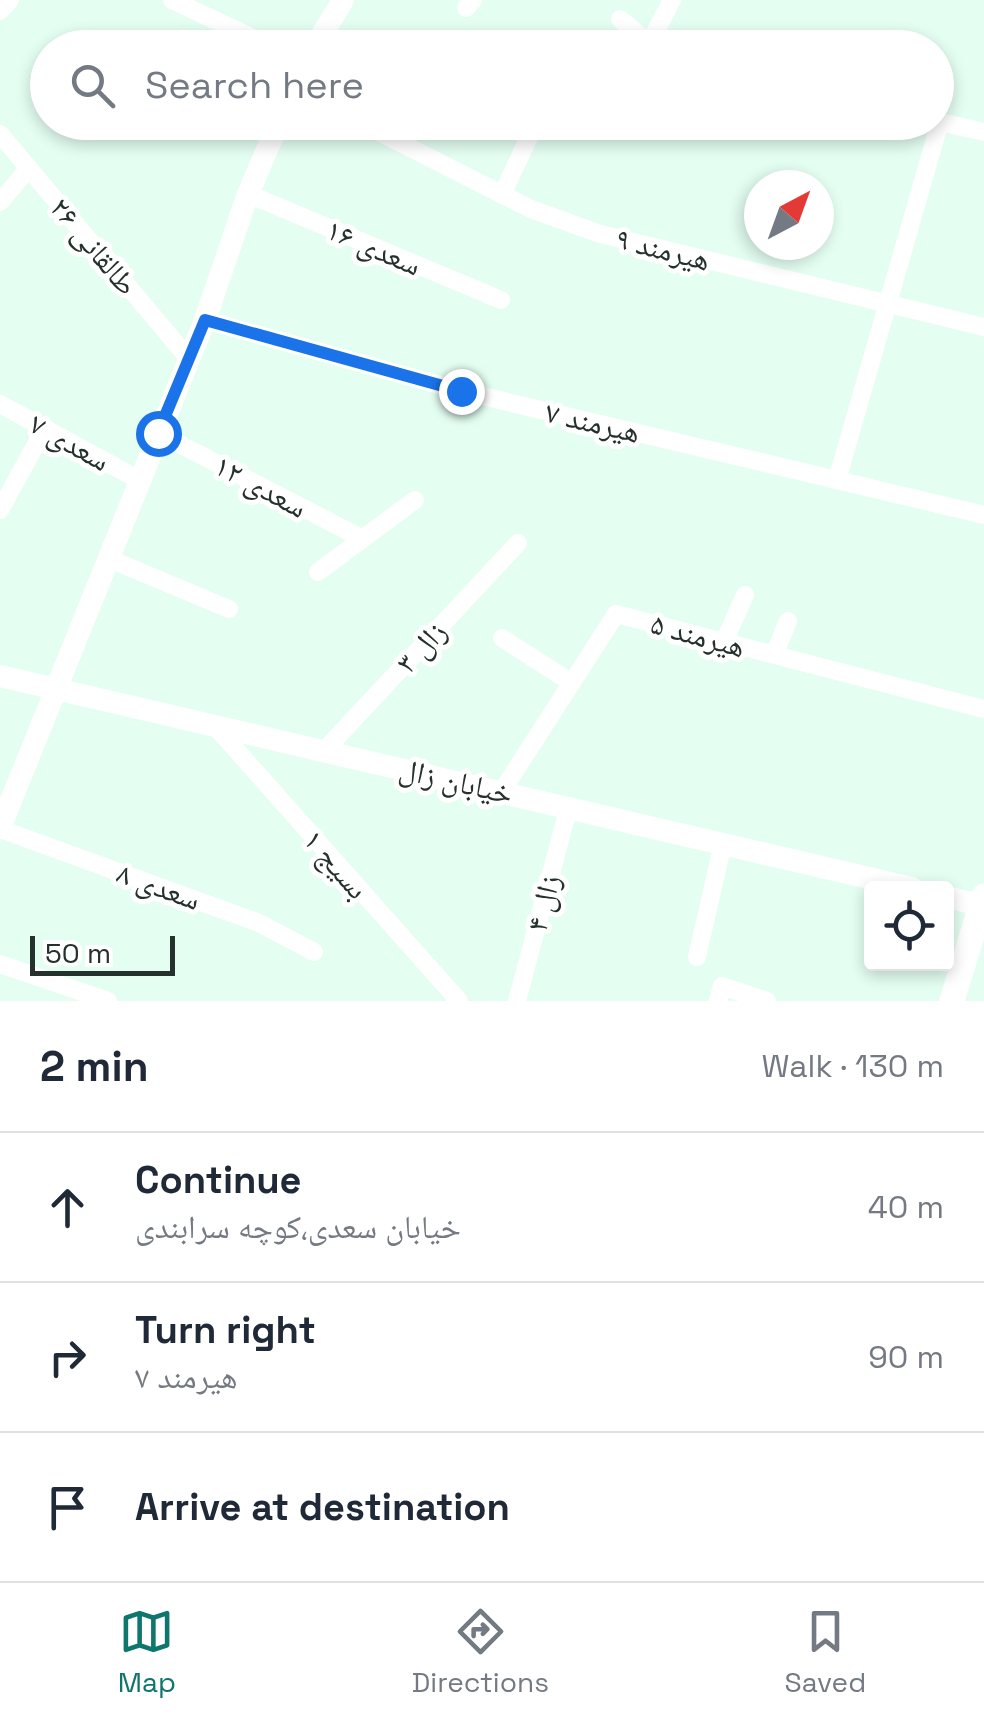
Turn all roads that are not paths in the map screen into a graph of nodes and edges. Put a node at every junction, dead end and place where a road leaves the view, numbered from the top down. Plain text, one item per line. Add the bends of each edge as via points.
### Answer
1 (10, 0) edge
2 (172, 0) edge
3 (343, 0) edge
4 (672, 0) edge
5 (0, 11) edge
6 (620, 19) dead end
7 (236, 30) edge
8 (325, 30) edge
9 (633, 30) edge
10 (659, 30) edge
11 (954, 125) edge
12 (984, 132) edge
13 (0, 134) edge
14 (271, 140) edge
15 (394, 140) edge
16 (528, 140) edge
17 (933, 140) edge
18 (29, 168) junction
19 (248, 194) junction
20 (502, 195) junction
21 (0, 202) edge
22 (502, 300) dead end
23 (888, 303) junction
24 (205, 320) junction
25 (984, 326) edge
26 (189, 359) junction
27 (0, 404) edge
28 (45, 428) junction
29 (158, 433) junction
30 (139, 480) junction
31 (836, 480) junction
32 (415, 500) dead end
33 (0, 510) edge
34 (984, 515) edge
35 (363, 539) junction
36 (518, 543) dead end
37 (107, 558) junction
38 (318, 572) dead end
39 (745, 595) dead end
40 (229, 608) dead end
41 (788, 621) dead end
42 (502, 638) dead end
43 (724, 642) junction
44 (774, 655) junction
45 (0, 676) edge
46 (572, 683) junction
47 (54, 689) junction
48 (984, 709) edge
49 (215, 726) junction
50 (324, 751) junction
51 (502, 791) junction
52 (568, 806) junction
53 (0, 828) edge
54 (723, 843) junction
55 (883, 881) edge
56 (954, 898) edge
57 (983, 900) edge
58 (314, 952) dead end
59 (697, 958) dead end
60 (0, 964) edge
61 (108, 1001) edge
62 (459, 1001) edge
63 (517, 1001) edge
64 (718, 1001) edge
65 (766, 1001) edge
66 (952, 1001) edge

1 - 5 street
2 - 7 street
3 - 8 street
4 - 10 street
6 - 9 street
11 - 12 street
13 - 18 street, طالقانی ۲۶
14 - 19 street
15 - 20 street, هیرمند ٩
16 - 20 street
17 - 23 street
18 - 21 street
18 - 26 street, طالقانی ۲۶
19 - 22 street, سعدی ۱۶
19 - 24 street
20 - 23 street, هیرمند ٩ via 600,234
23 - 25 street, هیرمند ٩
23 - 31 street
24 - 26 street
24 - 31 street, هیرمند ٧ via 461,391
26 - 29 street
27 - 28 street, سعدی ۷
28 - 30 street, سعدی ۷
28 - 33 street
29 - 30 street
29 - 35 street, سعدی ۱۲
30 - 37 street
31 - 34 street, هیرمند ٧
32 - 35 street
35 - 38 street
36 - 50 street, زال ۳
37 - 40 street
37 - 47 street
39 - 43 street
41 - 44 street
42 - 46 street
43 - 44 street, هیرمند ۵
43 - 46 street, هیرمند ۵ via 616,614
44 - 48 street, هیرمند ۵
45 - 47 street, خیابان زال
46 - 51 street, هیرمند ۵
47 - 49 street, خیابان زال
47 - 53 street
49 - 50 street, خیابان زال
49 - 62 street, بسیج ۱
50 - 51 street, خیابان زال
51 - 52 street, خیابان زال
52 - 54 street, خیابان زال
52 - 63 street, زال ۴
53 - 58 street, سعدی ۸ via 259,923
54 - 55 street, خیابان زال
54 - 59 street
56 - 57 street
57 - 66 main road
60 - 61 street
64 - 65 street via 722,986

